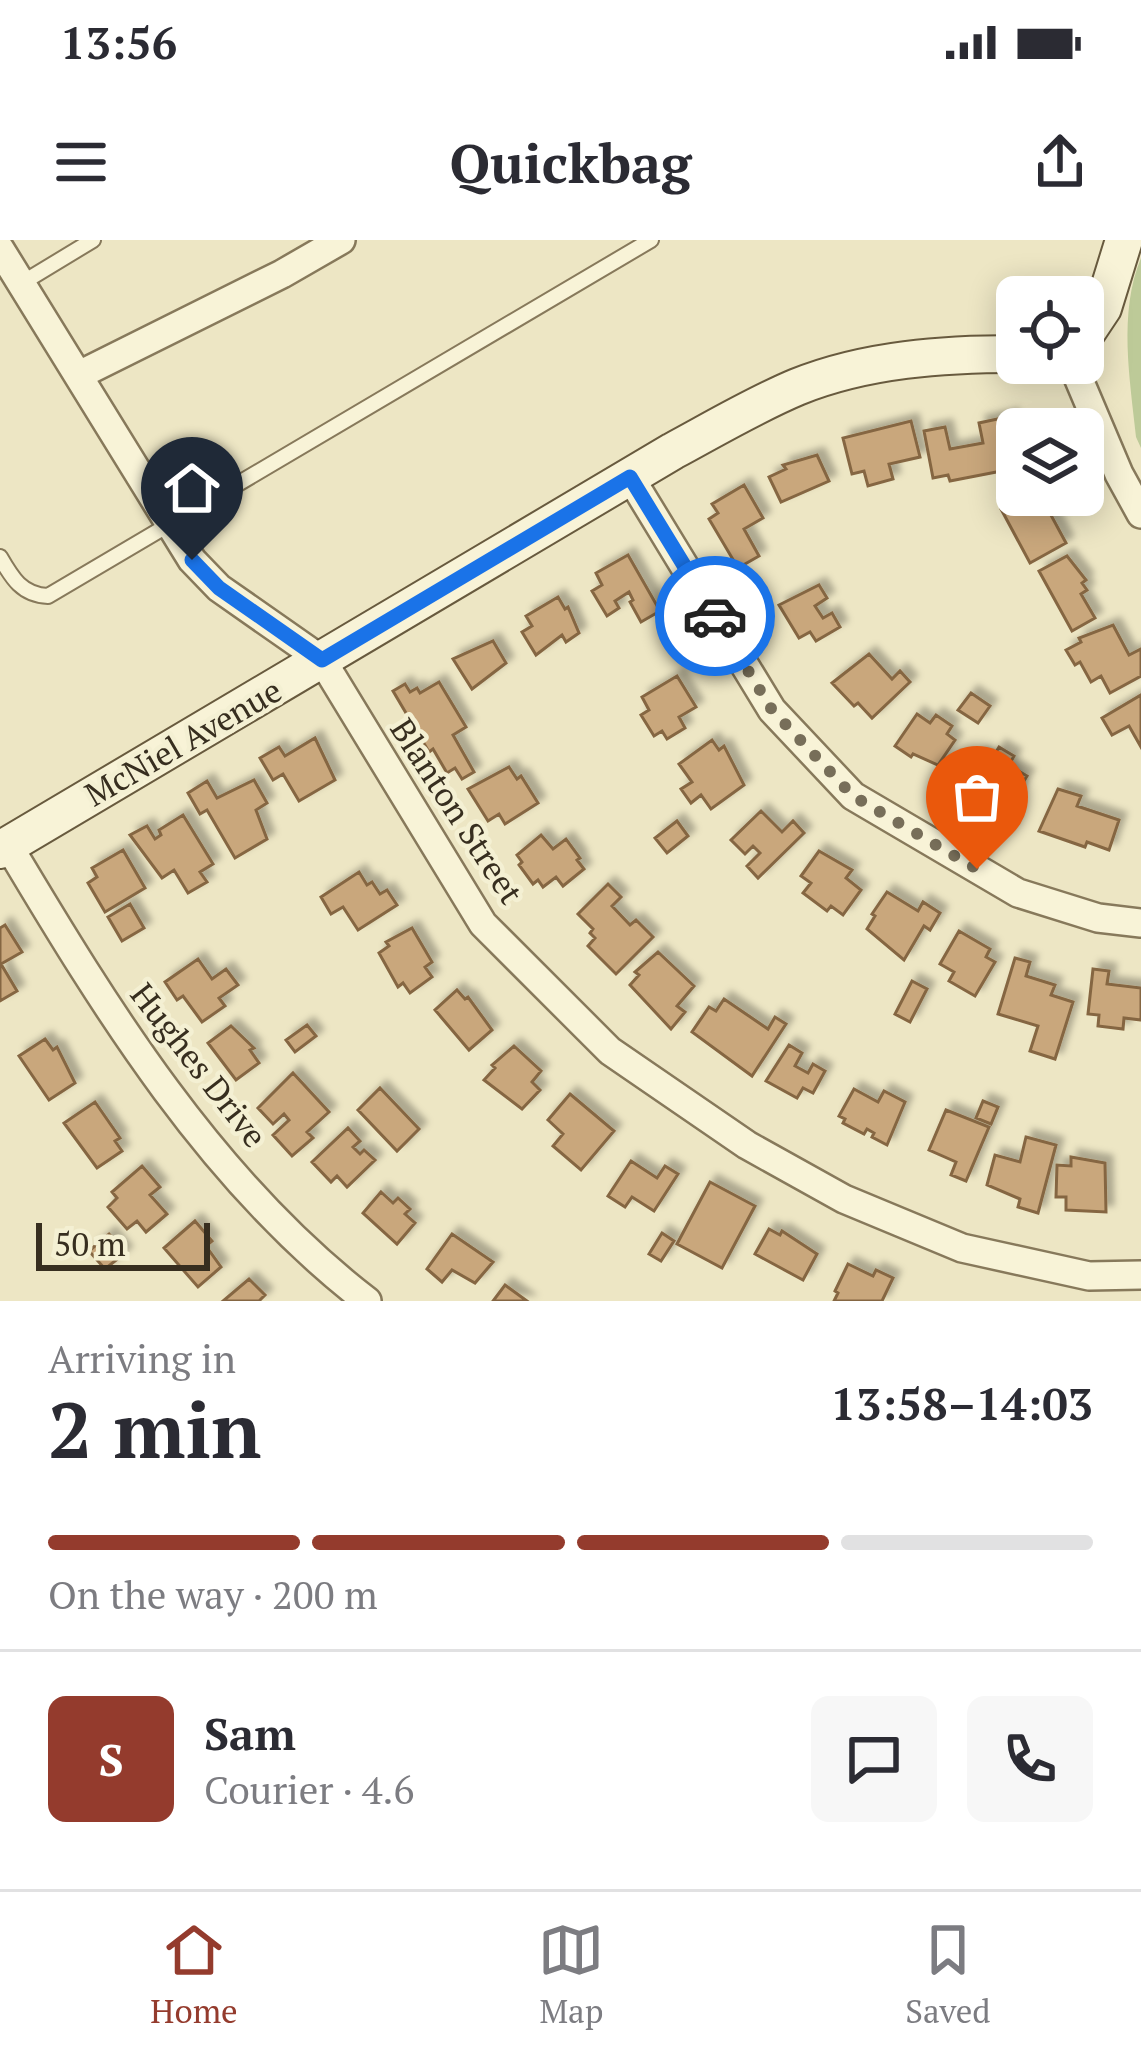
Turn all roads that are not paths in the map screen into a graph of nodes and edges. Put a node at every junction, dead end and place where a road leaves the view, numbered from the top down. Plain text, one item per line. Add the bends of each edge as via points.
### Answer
1 (93, 240) edge
2 (341, 240) edge
3 (651, 240) edge
4 (1124, 240) edge
5 (0, 249) edge
6 (22, 283) junction
7 (1104, 305) edge
8 (996, 355) edge
9 (81, 374) junction
10 (1081, 384) edge
11 (630, 477) junction
12 (1141, 514) edge
13 (170, 524) junction
14 (0, 557) edge
15 (322, 660) junction
16 (4, 848) edge
17 (1141, 923) edge
18 (1141, 1275) edge
19 (368, 1301) edge

1 - 6 lane
2 - 9 street
3 - 13 lane
4 - 7 street
5 - 6 street, Blanton Street
6 - 9 street, Blanton Street
8 - 11 street, McNiel Avenue via 872,366 802,386
9 - 13 street, Blanton Street
10 - 12 street
11 - 15 street, McNiel Avenue
11 - 17 street via 772,710 853,796 1018,893
13 - 14 lane via 48,596 33,596 14,581
13 - 15 street, Blanton Street via 219,588
15 - 16 street, McNiel Avenue
15 - 18 street, Blanton Street via 483,924 610,1052 844,1199 962,1248 1089,1276
16 - 19 street, Hughes Drive via 179,1109 314,1260

